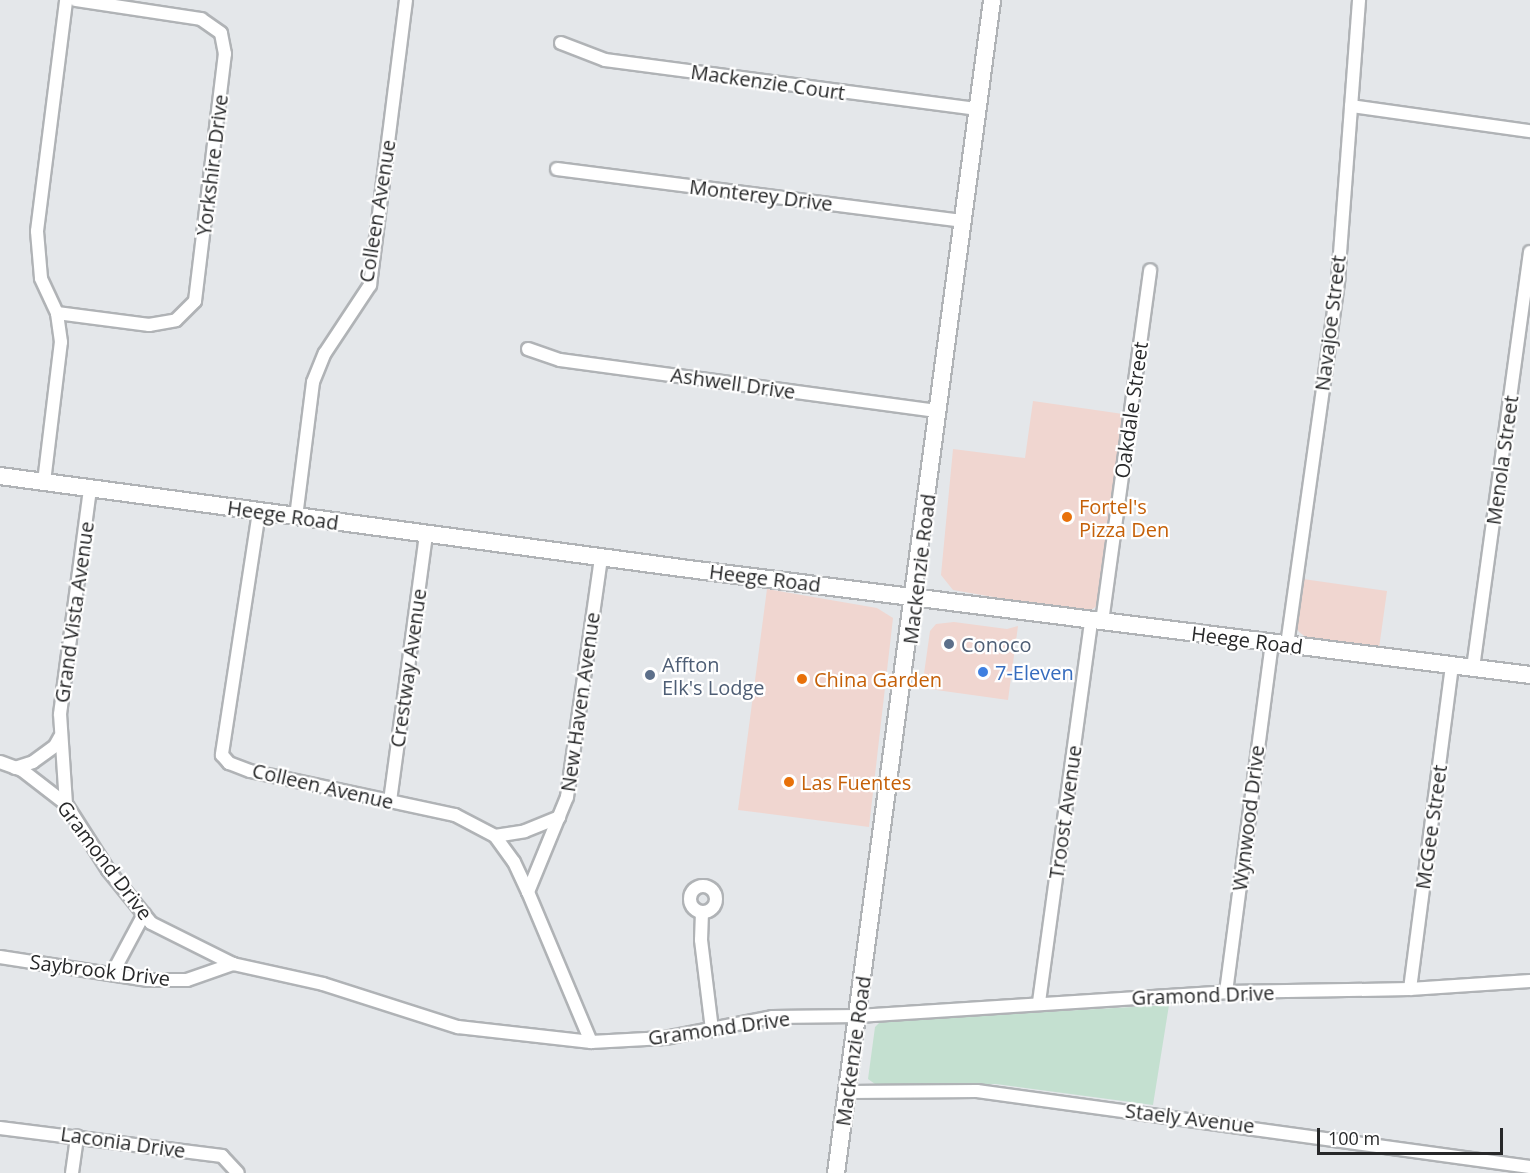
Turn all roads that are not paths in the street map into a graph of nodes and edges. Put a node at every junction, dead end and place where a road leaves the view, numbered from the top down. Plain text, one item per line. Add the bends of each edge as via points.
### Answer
1 (66, 0) edge
2 (75, 0) edge
3 (406, 0) edge
4 (992, 0) edge
5 (1359, 0) edge
6 (561, 43) dead end
7 (1351, 106) junction
8 (978, 109) junction
9 (1530, 131) edge
10 (558, 169) dead end
11 (964, 221) junction
12 (1530, 252) edge
13 (1150, 270) dead end
14 (57, 313) junction
15 (528, 349) dead end
16 (939, 411) junction
17 (0, 476) edge
18 (44, 482) junction
19 (90, 489) junction
20 (258, 512) junction
21 (296, 517) junction
22 (426, 534) junction
23 (601, 558) junction
24 (915, 597) junction
25 (1097, 622) junction
26 (1280, 644) junction
27 (1452, 665) junction
28 (1473, 668) junction
29 (1530, 675) edge
30 (60, 736) junction
31 (0, 762) edge
32 (15, 768) junction
33 (390, 801) junction
34 (66, 804) junction
35 (559, 817) junction
36 (495, 836) junction
37 (528, 892) junction
38 (702, 912) dead end
39 (144, 914) junction
40 (0, 957) edge
41 (233, 963) junction
42 (112, 974) junction
43 (1530, 981) edge
44 (1410, 989) junction
45 (1226, 992) junction
46 (1039, 1002) junction
47 (858, 1016) junction
48 (712, 1030) junction
49 (591, 1042) junction
50 (848, 1092) junction
51 (0, 1128) edge
52 (78, 1136) junction
53 (1530, 1167) edge
54 (834, 1172) edge
55 (72, 1173) edge
56 (238, 1173) edge

1 - 14 street via 37,231 41,278
2 - 14 street, Yorkshire Drive via 201,19 221,33 225,54 195,301 176,320 149,325
3 - 21 street, Colleen Avenue via 370,285 324,353 313,382
4 - 8 street, Mackenzie Road
5 - 7 street, Navajoe Street
6 - 8 street, Mackenzie Court via 605,60
7 - 9 street
7 - 26 street, Navajoe Street via 1338,280
8 - 11 street, Mackenzie Road
10 - 11 street, Monterey Drive
11 - 16 street, Mackenzie Road
12 - 28 street, Menola Street
13 - 25 street, Oakdale Street
14 - 18 street via 61,342
15 - 16 street, Ashwell Drive via 560,360
16 - 24 street, Mackenzie Road
17 - 18 street, Heege Road
18 - 19 street, Heege Road
19 - 20 street, Heege Road
19 - 30 street, Grand Vista Avenue
20 - 21 street, Heege Road
20 - 33 street, Colleen Avenue via 222,755 231,764 250,771
21 - 22 street, Heege Road
22 - 23 street, Heege Road
22 - 33 street, Crestway Avenue
23 - 24 street, Heege Road
23 - 35 street, New Haven Avenue via 567,797
24 - 25 street, Heege Road
24 - 47 street, Mackenzie Road
25 - 26 street, Heege Road
25 - 46 street, Troost Avenue
26 - 27 street, Heege Road
26 - 45 street, Wynwood Drive
27 - 28 street, Heege Road
27 - 44 street, McGee Street
28 - 29 street, Heege Road
30 - 32 street via 55,746 33,762
30 - 34 street, Grand Vista Avenue
31 - 32 street, Gramond Drive
32 - 34 street, Gramond Drive
33 - 36 street, Colleen Avenue via 455,815
34 - 39 street, Gramond Drive via 108,870
35 - 36 street via 525,831
35 - 37 street, New Haven Avenue
36 - 37 street
37 - 49 street
38 - 48 street via 701,940
39 - 41 street, Gramond Drive via 151,923 187,944
39 - 42 street
40 - 42 street, Saybrook Drive
41 - 42 street, Saybrook Drive via 188,980
41 - 49 street, Gramond Drive via 323,984 458,1027
43 - 44 street, Gramond Drive
44 - 45 street, Gramond Drive
45 - 46 street, Gramond Drive
46 - 47 street, Gramond Drive
47 - 48 street, Gramond Drive via 771,1017
47 - 50 street, Mackenzie Road
48 - 49 street, Gramond Drive via 665,1038
50 - 53 street, Staely Avenue via 977,1091
50 - 54 street, Mackenzie Road
51 - 52 street, Laconia Drive
52 - 55 street
52 - 56 street, Laconia Drive via 222,1156

